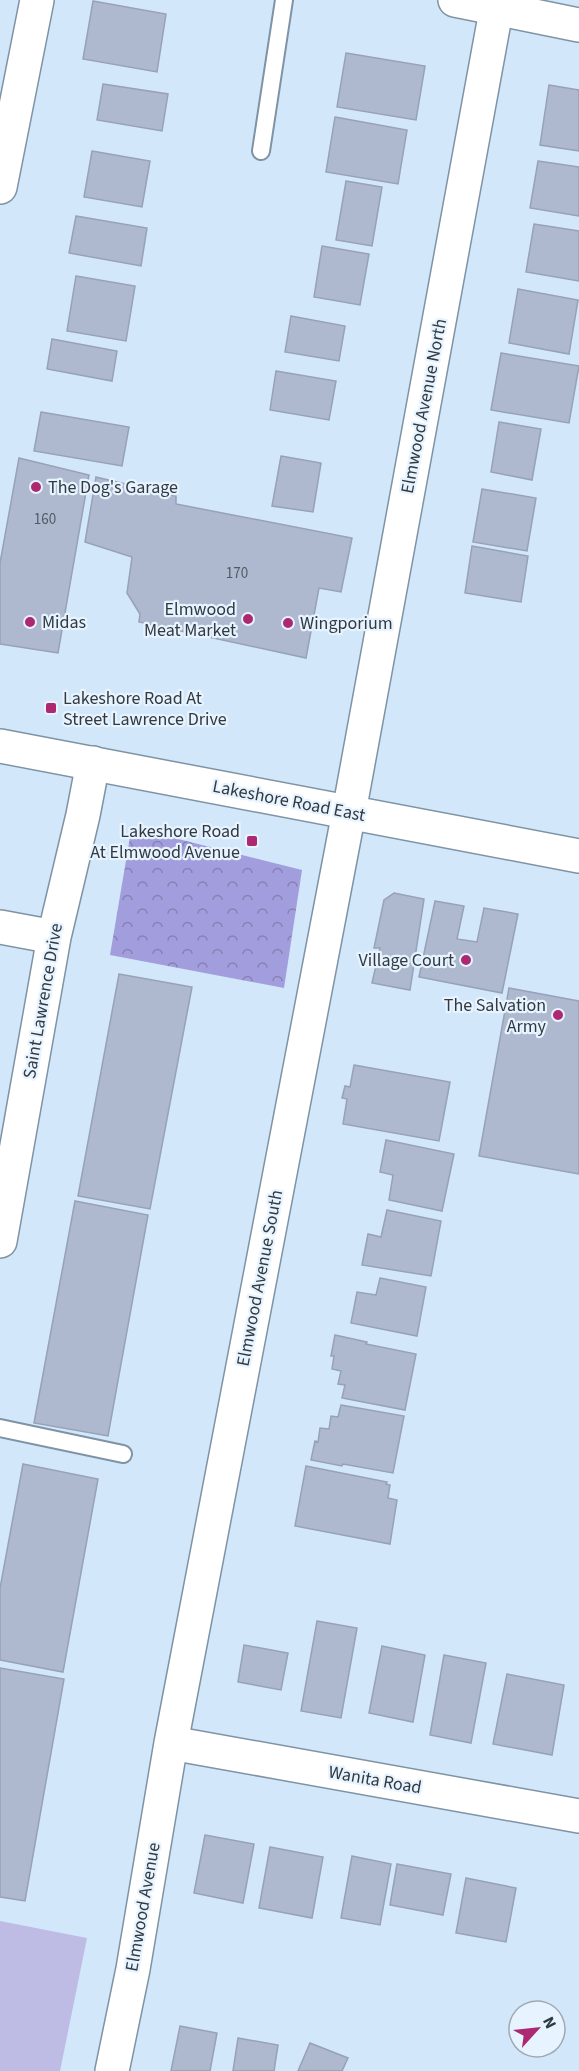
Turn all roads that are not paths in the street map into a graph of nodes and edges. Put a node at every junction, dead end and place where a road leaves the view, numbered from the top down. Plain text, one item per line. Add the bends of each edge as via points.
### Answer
1 (37, 0) edge
2 (284, 0) edge
3 (455, 0) edge
4 (497, 4) edge
5 (579, 25) edge
6 (261, 151) dead end
7 (0, 187) edge
8 (0, 746) edge
9 (93, 764) junction
10 (349, 812) junction
11 (579, 856) edge
12 (0, 927) edge
13 (54, 937) junction
14 (2, 1220) edge
15 (0, 1428) edge
16 (123, 1454) dead end
17 (171, 1743) junction
18 (579, 1816) edge
19 (112, 2071) edge

1 - 7 street
2 - 6 lane
3 - 4 street
4 - 5 street
4 - 10 street, Elmwood Avenue North
8 - 9 street, Lakeshore Road East
9 - 10 street, Lakeshore Road East
9 - 13 street, Saint Lawrence Drive
10 - 11 street, Lakeshore Road East
10 - 17 street, Elmwood Avenue South
12 - 13 street
13 - 14 street, Saint Lawrence Drive
15 - 16 lane
17 - 18 street, Wanita Road
17 - 19 street, Elmwood Avenue

